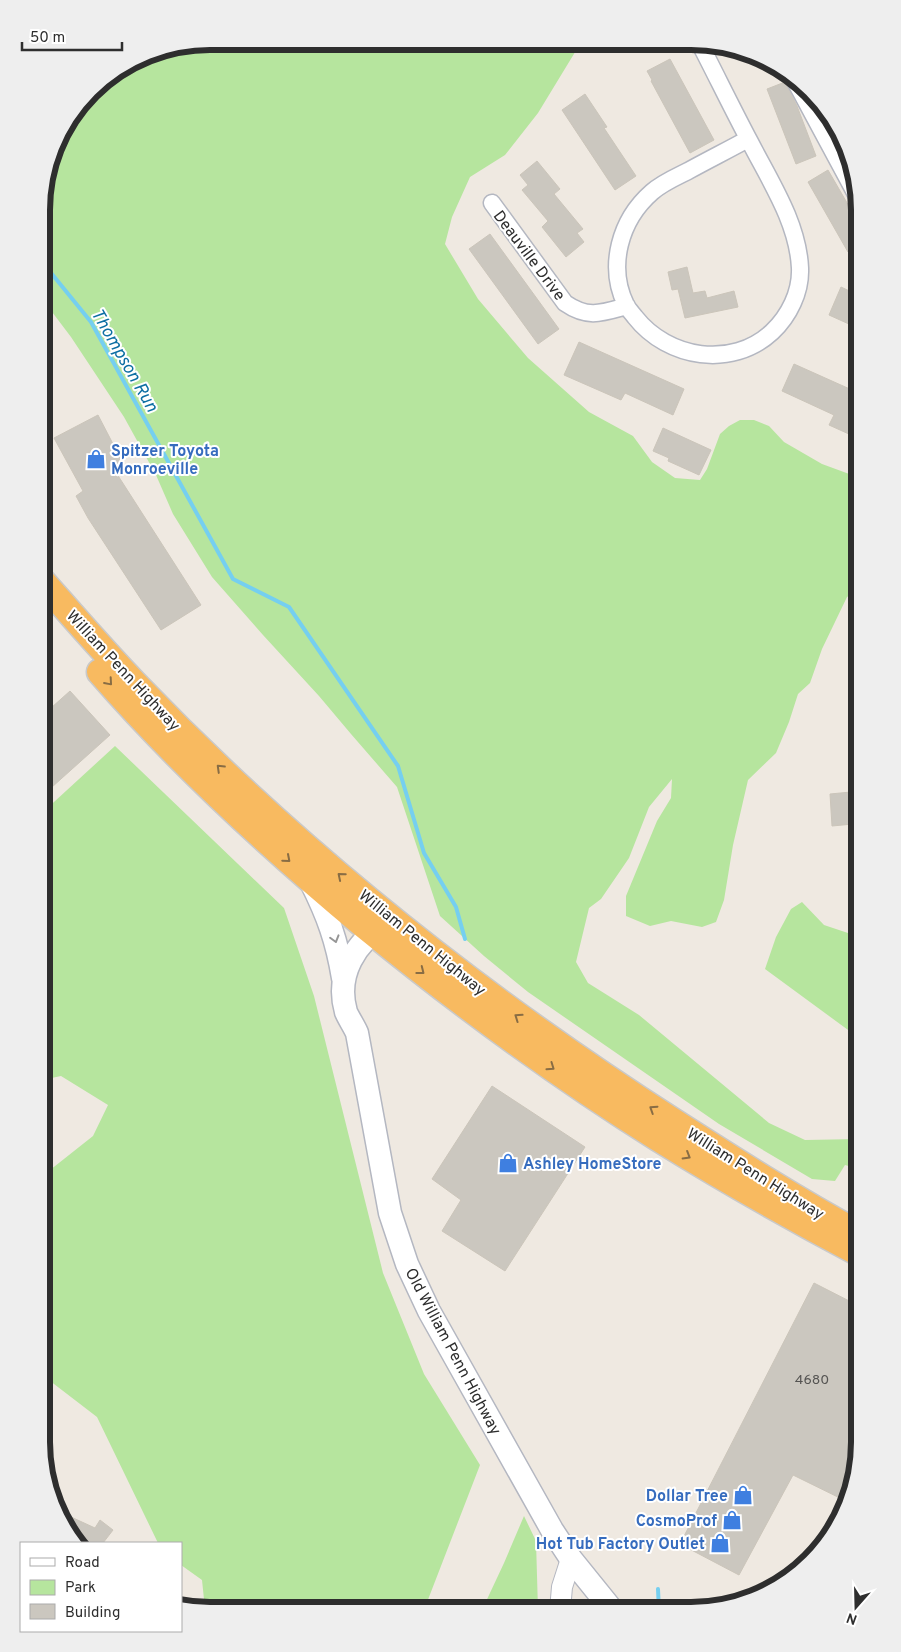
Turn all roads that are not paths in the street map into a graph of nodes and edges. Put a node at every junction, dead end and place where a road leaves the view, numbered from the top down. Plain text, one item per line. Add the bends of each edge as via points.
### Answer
1 (703, 50) edge
2 (806, 100) edge
3 (748, 139) junction
4 (844, 166) edge
5 (492, 203) dead end
6 (626, 306) junction
7 (50, 590) edge
8 (50, 615) edge
9 (309, 878) junction
10 (382, 930) junction
11 (344, 982) junction
12 (357, 1033) junction
13 (851, 1229) edge
14 (851, 1249) edge
15 (571, 1559) junction
16 (561, 1602) edge
17 (606, 1602) edge

1 - 3 street
2 - 4 street
3 - 6 street via 653,191 630,218 622,234 617,270
3 - 6 street via 783,208 796,242 800,269 798,288 782,322 746,349 723,355 702,355 682,351 661,340 644,328
5 - 6 street, Deauville Drive via 565,303 574,310 592,314
10 -> 7 highway, William Penn Highway via 279,823 133,683
8 -> 9 highway, William Penn Highway via 186,765
9 - 10 highway, William Penn Highway
9 -> 11 main road via 330,922
10 - 11 main road, Old William Penn Highway via 348,963
10 - 12 main road, Old William Penn Highway via 358,976 360,1010
13 -> 10 highway, William Penn Highway via 695,1136 603,1076 458,972
10 -> 14 highway, William Penn Highway via 444,990 620,1114
11 - 12 main road, Old William Penn Highway via 346,1012
12 - 15 main road, Old William Penn Highway via 390,1213 407,1264 434,1319
15 - 16 street
15 - 17 main road, Old William Penn Highway

